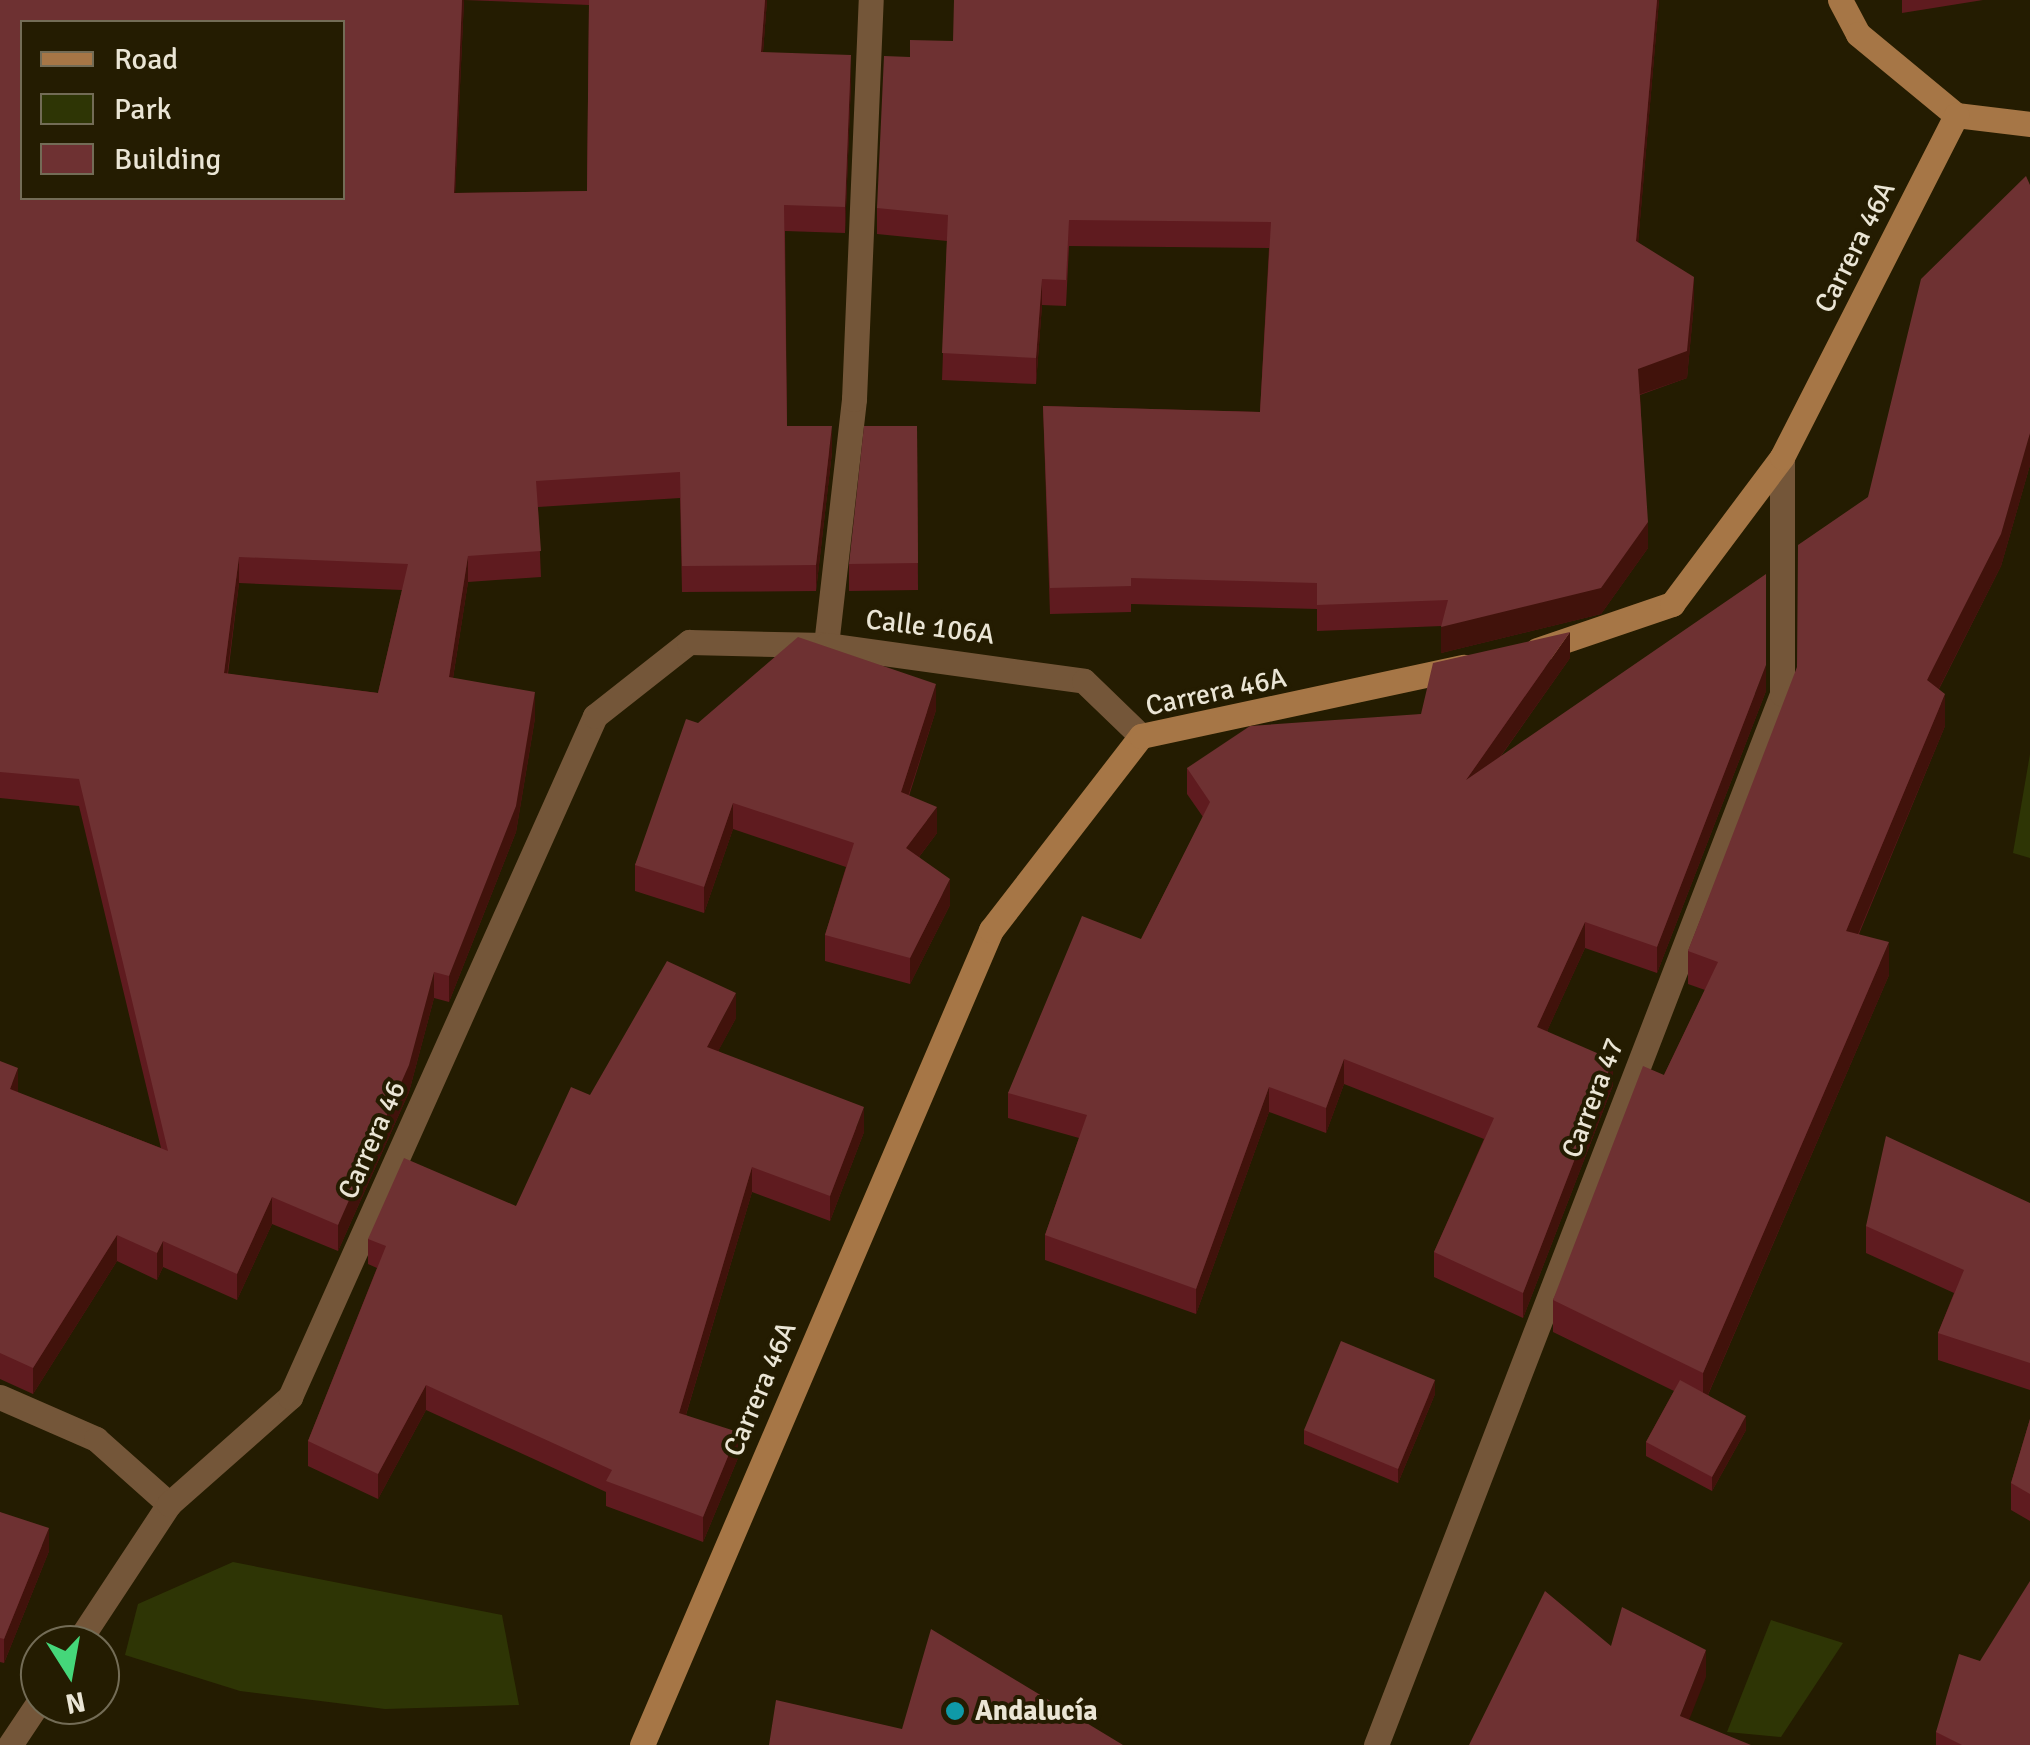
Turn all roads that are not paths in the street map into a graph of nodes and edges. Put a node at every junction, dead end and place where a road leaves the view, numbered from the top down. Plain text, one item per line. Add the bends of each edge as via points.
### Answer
1 (871, 0) edge
2 (1840, 0) edge
3 (1956, 115) junction
4 (2030, 124) edge
5 (1782, 457) junction
6 (689, 642) joint
7 (826, 645) junction
8 (1141, 736) junction
9 (0, 1397) edge
10 (169, 1504) junction
11 (89, 1625) edge
12 (642, 1745) edge
13 (1376, 1745) edge

1 - 7 street via 854,399
2 - 3 street via 1858,34
3 - 4 street
3 - 5 street, Carrera 46A
5 - 8 street, Carrera 46A via 1672,604 1501,658
5 - 13 street, Carrera 47 via 1782,694
6 - 7 street, Calle 106A
6 - 10 street, Carrera 46 via 595,716 290,1397
7 - 8 street, Calle 106A via 1084,681
8 - 12 street, Carrera 46A via 990,930
9 - 10 street via 96,1440
10 - 11 street, Carrera 46

